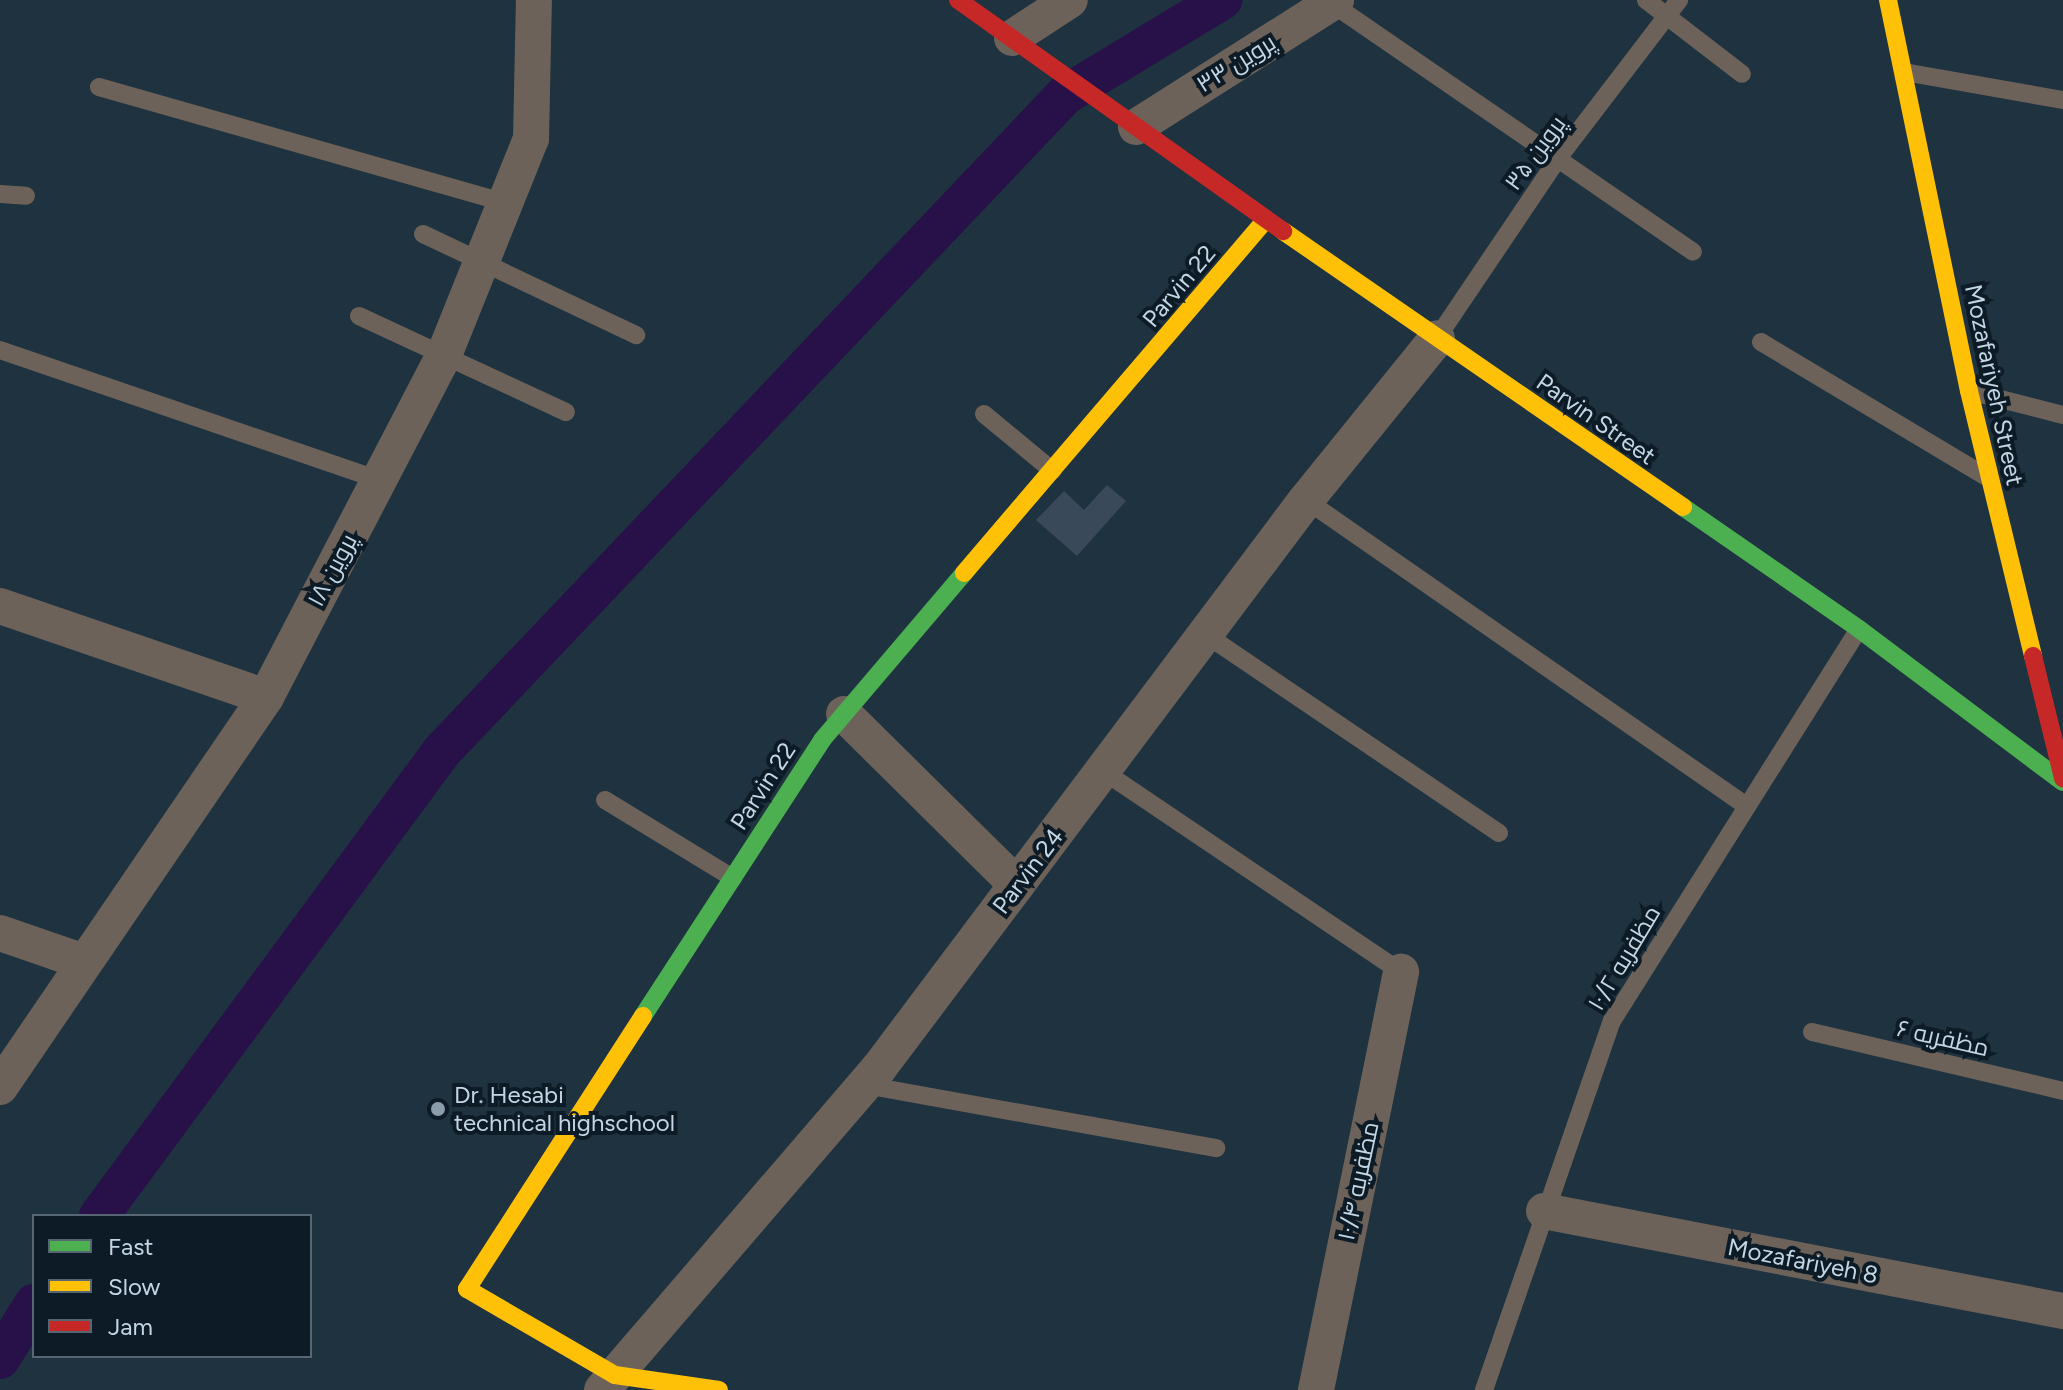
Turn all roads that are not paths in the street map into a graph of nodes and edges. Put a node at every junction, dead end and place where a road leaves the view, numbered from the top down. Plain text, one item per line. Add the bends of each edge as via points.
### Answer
1 (534, 0) edge
2 (958, 0) edge
3 (1070, 0) edge
4 (1646, 0) edge
5 (1888, 0) edge
6 (1333, 2) edge
7 (1674, 8) edge
8 (1012, 38) junction
9 (1903, 72) junction
10 (1742, 74) dead end
11 (99, 87) dead end
12 (2063, 100) edge
13 (1136, 127) junction
14 (1559, 157) junction
15 (0, 194) edge
16 (26, 196) dead end
17 (506, 203) junction
18 (1266, 220) junction
19 (423, 234) dead end
20 (1693, 252) dead end
21 (482, 262) junction
22 (359, 316) dead end
23 (636, 335) dead end
24 (1437, 338) junction
25 (1761, 342) dead end
26 (0, 350) edge
27 (444, 355) junction
28 (1969, 391) junction
29 (566, 412) dead end
30 (984, 414) dead end
31 (2063, 415) edge
32 (1055, 472) junction
33 (1989, 478) junction
34 (379, 480) junction
35 (1306, 500) junction
36 (0, 606) edge
37 (1859, 629) junction
38 (1205, 634) junction
39 (266, 697) junction
40 (844, 714) junction
41 (1103, 771) junction
42 (2063, 780) edge
43 (605, 800) dead end
44 (1745, 805) junction
45 (1499, 833) dead end
46 (733, 878) junction
47 (1017, 885) junction
48 (0, 933) edge
49 (84, 962) junction
50 (1401, 972) joint
51 (1812, 1032) dead end
52 (865, 1085) junction
53 (0, 1087) edge
54 (2063, 1091) edge
55 (1216, 1148) dead end
56 (1544, 1211) junction
57 (2063, 1311) edge
58 (608, 1382) edge
59 (719, 1390) edge
60 (1316, 1390) edge
61 (1484, 1390) edge

1 - 17 street, پروین ۱۸ via 531,139
2 - 8 street
3 - 8 street
4 - 7 lane
5 - 9 street, Mozafariyeh Street
6 - 13 street, پروین ۳۳
6 - 14 lane
7 - 10 lane
7 - 14 lane, پروین ۳۵
8 - 13 street, Parvin Street
9 - 12 lane
9 - 28 street, Mozafariyeh Street
11 - 17 lane
13 - 18 street, Parvin Street
14 - 20 lane
14 - 24 lane, پروین ۳۵
15 - 16 lane
17 - 21 street, پروین ۱۸
18 - 24 street, Parvin Street
18 - 32 street, Parvin 22
19 - 21 lane
21 - 23 lane
21 - 27 street, پروین ۱۸
22 - 27 lane
24 - 35 street, Parvin 24
24 - 37 street, Parvin Street
25 - 33 lane
26 - 34 lane
27 - 29 lane
27 - 34 street, پروین ۱۸
28 - 31 lane
28 - 33 street, Mozafariyeh Street
30 - 32 lane
32 - 40 street, Parvin 22
33 - 42 street, Mozafariyeh Street
34 - 39 street, پروین ۱۸
35 - 38 street, Parvin 24
35 - 44 lane
36 - 39 street
37 - 42 street, Parvin Street
37 - 44 lane, مظفریه ۱۰/۲
38 - 41 street, Parvin 24
38 - 45 lane
39 - 49 street, پروین ۱۸
40 - 46 street, Parvin 22
40 - 47 street
41 - 47 street, Parvin 24
41 - 50 lane
43 - 46 lane
44 - 56 lane, مظفریه ۱۰/۲ via 1612,1021
46 - 58 street, Parvin 22 via 467,1289
47 - 52 street, Parvin 24
48 - 49 street
49 - 53 street, پروین ۱۸
50 - 60 street, مظفریه ۱۰/۴
51 - 54 lane, مظفریه ۶
52 - 55 lane
52 - 58 street, Parvin 24
56 - 57 street, Mozafariyeh 8
56 - 61 lane, مظفریه ۱۰/۲
58 - 59 street

